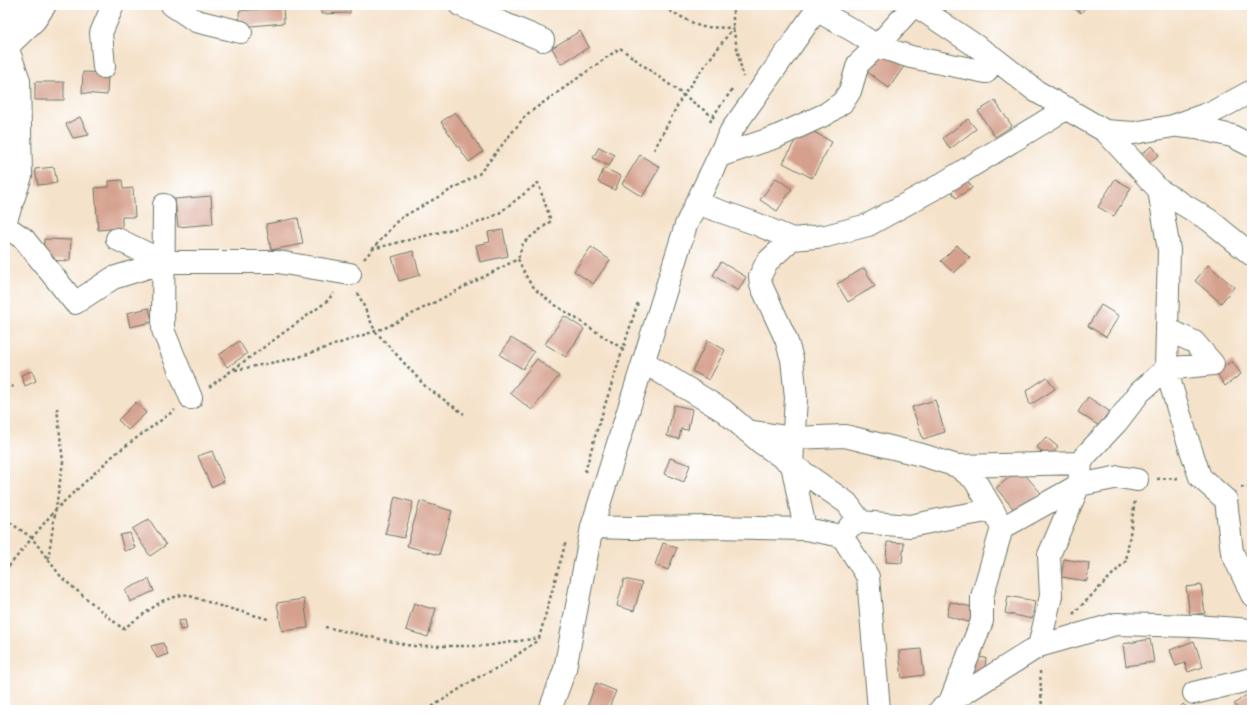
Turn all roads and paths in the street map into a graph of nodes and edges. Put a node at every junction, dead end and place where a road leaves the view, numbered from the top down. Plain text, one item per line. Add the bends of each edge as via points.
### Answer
1 (45, 5) edge
2 (113, 5) edge
3 (172, 5) edge
4 (460, 5) edge
5 (658, 5) edge
6 (733, 5) edge
7 (914, 5) edge
8 (818, 7) edge
9 (5, 20) edge
10 (734, 28) junction
11 (241, 32) dead end
12 (543, 40) dead end
13 (877, 46) junction
14 (994, 58) junction
15 (104, 68) dead end
16 (747, 70) dead end
17 (743, 76) junction
18 (738, 82) dead end
19 (734, 87) dead end
20 (1252, 91) edge
21 (683, 95) junction
22 (753, 100) junction
23 (1067, 108) junction
24 (713, 116) junction
25 (710, 124) dead end
26 (1173, 126) junction
27 (731, 131) junction
28 (1106, 131) junction
29 (1252, 146) edge
30 (654, 150) dead end
31 (718, 156) junction
32 (1159, 190) junction
33 (696, 203) junction
34 (164, 205) dead end
35 (5, 225) edge
36 (117, 239) dead end
37 (792, 239) junction
38 (372, 249) junction
39 (1252, 255) edge
40 (518, 259) junction
41 (164, 262) junction
42 (350, 274) junction
43 (640, 297) dead end
44 (1167, 329) junction
45 (375, 331) junction
46 (623, 349) junction
47 (644, 362) junction
48 (1166, 369) junction
49 (232, 370) junction
50 (14, 386) dead end
51 (5, 389) edge
52 (191, 398) junction
53 (57, 408) dead end
54 (464, 414) dead end
55 (747, 431) junction
56 (793, 438) junction
57 (1081, 463) junction
58 (792, 464) junction
59 (957, 466) junction
60 (1200, 477) junction
61 (583, 479) dead end
62 (1137, 480) junction
63 (1079, 485) junction
64 (1237, 486) dead end
65 (1252, 488) edge
66 (55, 510) junction
67 (5, 519) edge
68 (998, 519) junction
69 (861, 522) junction
70 (592, 527) junction
71 (805, 530) junction
72 (842, 536) junction
73 (32, 538) junction
74 (567, 540) dead end
75 (48, 559) junction
76 (5, 571) edge
77 (1252, 595) edge
78 (1072, 615) dead end
79 (268, 619) dead end
80 (325, 627) dead end
81 (1252, 630) edge
82 (539, 638) junction
83 (1039, 646) junction
84 (1252, 679) edge
85 (1194, 693) dead end
86 (945, 706) edge
87 (427, 710) edge
88 (550, 710) edge
89 (879, 710) edge
90 (1042, 710) edge

1 - 9 street
1 - 35 street via 35,20 7,47 19,80 21,176
2 - 15 street via 100,33
3 - 11 street via 196,21
4 - 12 street
5 - 10 path via 701,27
6 - 10 path
7 - 13 street
7 - 14 street
8 - 13 street
8 - 22 street
10 - 17 path
10 - 21 path
13 - 14 street via 911,57 986,72
13 - 31 street via 858,64 850,91 843,102 826,114 776,137
14 - 23 street via 1036,91
16 - 17 path
17 - 18 path
17 - 22 path
19 - 24 path
20 - 26 street via 1216,111
21 - 24 path
21 - 30 path
21 - 38 path via 620,48 526,115 479,174 399,218
22 - 27 street
23 - 28 street
23 - 37 street via 868,226 826,236
24 - 25 path
24 - 27 path
26 - 28 street via 1134,133
26 - 29 street via 1197,128 1232,136
27 - 31 street
28 - 32 street
31 - 33 street
32 - 39 street via 1209,220
32 - 44 street via 1169,250
33 - 37 street
33 - 47 street via 686,225
34 - 41 street
35 - 41 street via 24,239 75,302 113,278
36 - 41 street
37 - 56 street via 766,262 760,276 761,285 786,339 792,359 796,398
38 - 40 path via 478,223 498,214 538,183 551,221 523,243
38 - 42 path
40 - 45 path
40 - 46 path via 536,290
41 - 42 street via 278,262
41 - 52 street via 163,330
42 - 45 path
42 - 49 path via 326,302
43 - 46 path
44 - 48 street
44 - 48 street via 1194,342 1212,364
45 - 49 path via 296,358
45 - 54 path via 426,387
46 - 61 path
47 - 55 street via 724,411
47 - 70 street
48 - 57 street via 1140,392
48 - 60 street
49 - 52 path
50 - 51 path
52 - 66 path via 116,453
53 - 66 path via 63,462
55 - 56 street
55 - 58 street
56 - 58 street
56 - 59 street via 845,436
57 - 59 street
57 - 63 street
58 - 69 street via 847,503
58 - 71 street
59 - 68 street via 974,479
60 - 62 path
60 - 77 street via 1226,500 1232,552
62 - 63 street via 1119,477
62 - 78 path via 1126,562
63 - 68 street
63 - 83 street via 1048,555 1051,596
64 - 65 path
66 - 73 path
66 - 75 path
67 - 73 path
68 - 69 street via 958,516 910,526
68 - 86 street via 982,597 982,621
69 - 72 street via 851,525
70 - 71 street
70 - 88 street via 565,669
71 - 72 street
72 - 89 street via 868,577
73 - 75 path
73 - 76 path
74 - 82 path
75 - 79 path via 62,578 123,629 162,601 184,594
80 - 82 path via 412,646 485,646
81 - 83 street via 1116,624
82 - 87 path via 503,665 475,679
83 - 86 street
83 - 90 path
84 - 85 street

